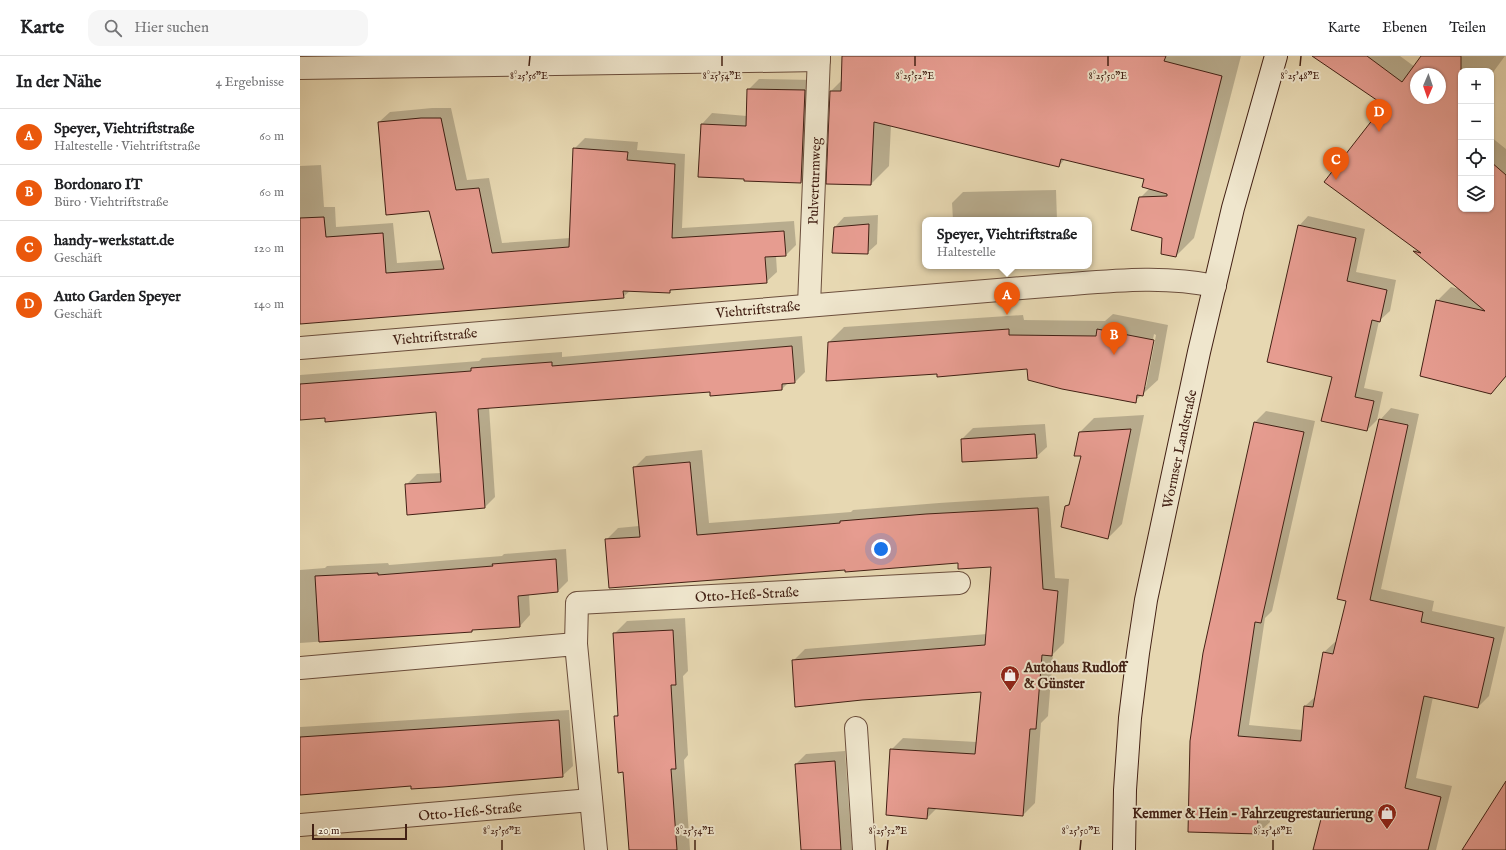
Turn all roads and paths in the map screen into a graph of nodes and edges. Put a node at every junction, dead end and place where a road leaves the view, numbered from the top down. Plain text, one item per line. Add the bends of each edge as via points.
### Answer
1 (1276, 56) edge
2 (819, 58) edge
3 (472, 61) edge
4 (328, 62) edge
5 (300, 68) edge
6 (1215, 286) junction
7 (809, 305) junction
8 (300, 348) edge
9 (959, 583) dead end
10 (576, 644) junction
11 (300, 668) edge
12 (856, 728) dead end
13 (591, 800) junction
14 (300, 826) edge
15 (596, 850) edge
16 (864, 850) edge
17 (1124, 850) edge

1 - 6 street, Wormser Landstraße via 1239,183
2 - 3 street
2 - 7 street, Pulverturmweg
3 - 4 street
4 - 5 street
6 - 7 street, Viehtriftstraße via 1192,281 1152,279
6 - 17 street, Wormser Landstraße via 1148,592 1138,653 1125,790
7 - 8 street, Viehtriftstraße
9 - 10 street, Otto-Heß-Straße via 577,603
10 - 11 street
10 - 13 street, Otto-Heß-Straße
12 - 16 street
13 - 14 street, Otto-Heß-Straße
13 - 15 street, Otto-Heß-Straße

